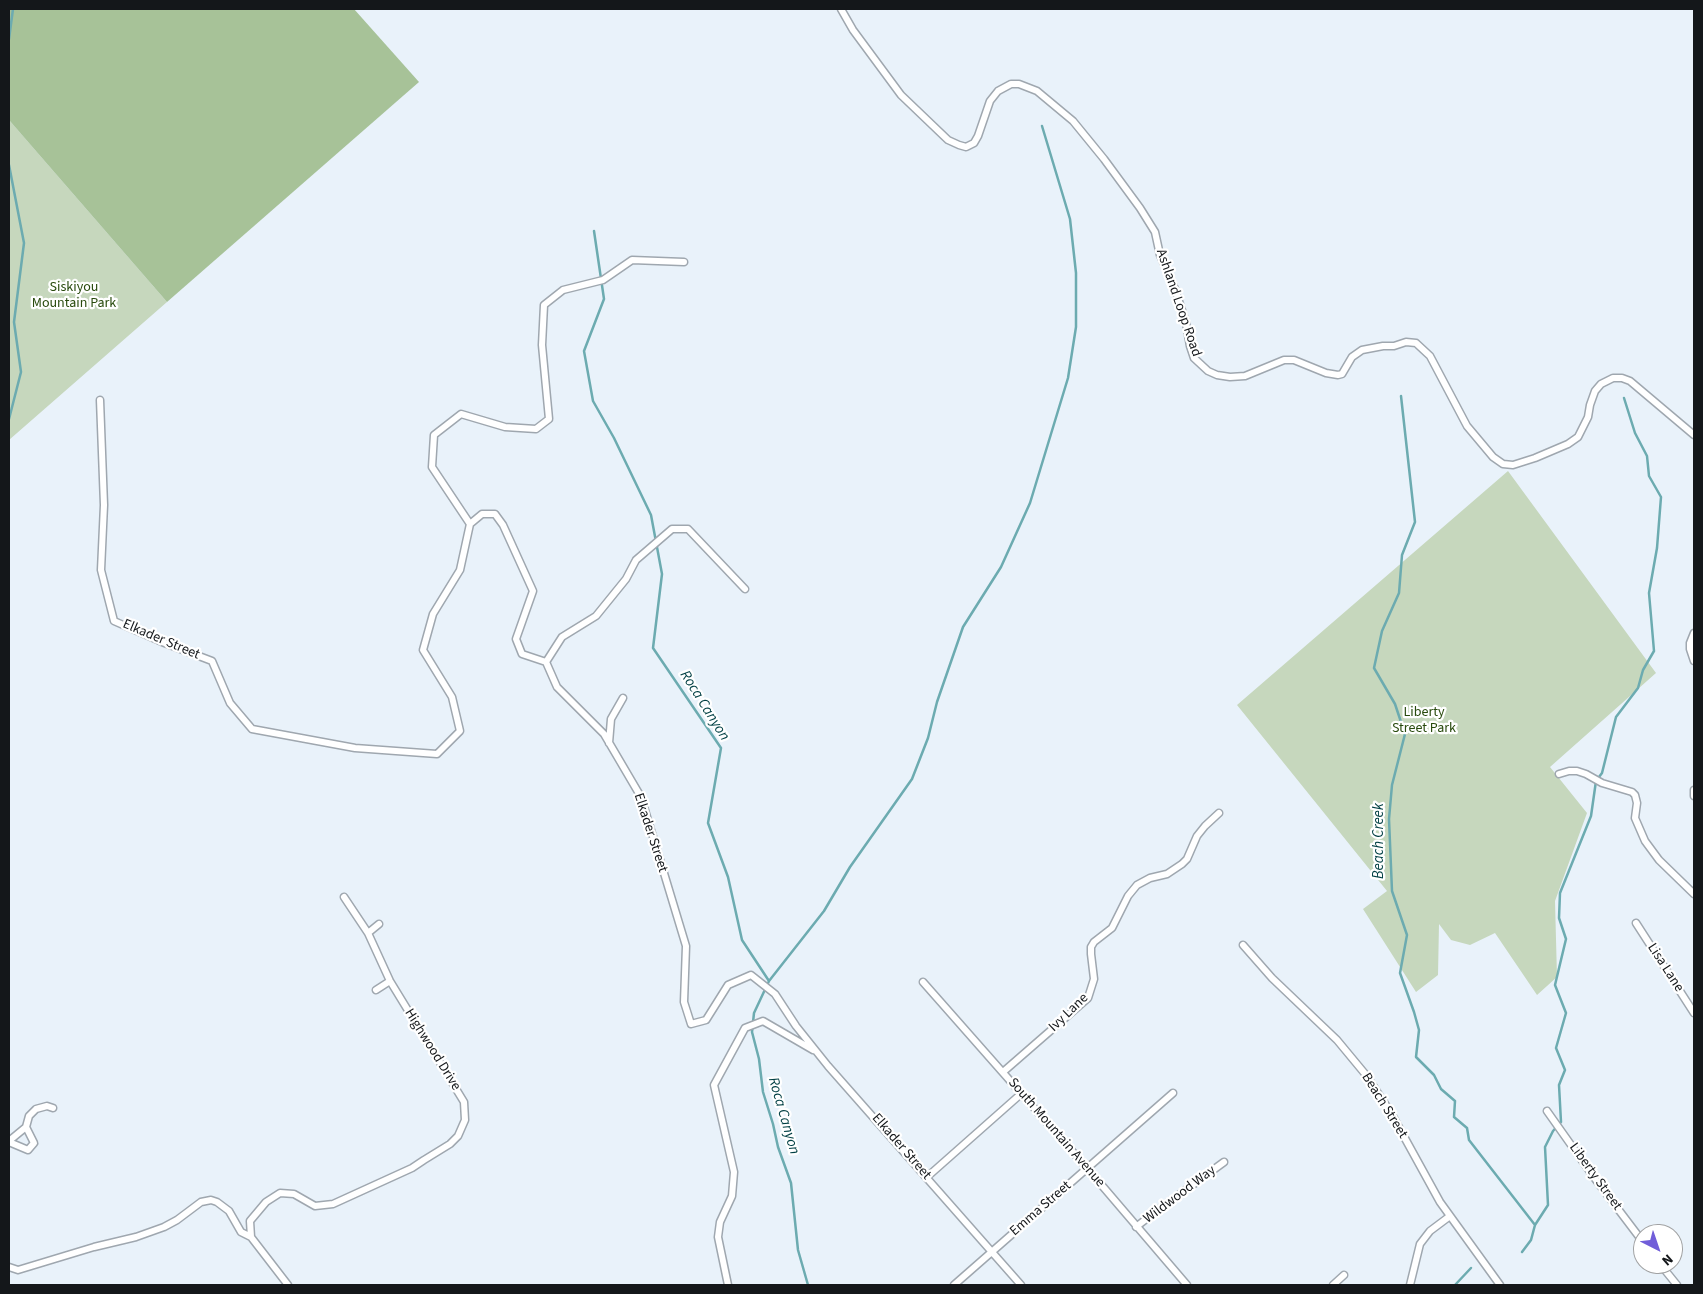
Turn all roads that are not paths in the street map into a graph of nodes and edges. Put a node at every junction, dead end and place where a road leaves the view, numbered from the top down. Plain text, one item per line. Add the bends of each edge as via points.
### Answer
1 (841, 9) edge
2 (684, 262) dead end
3 (100, 400) dead end
4 (1694, 435) edge
5 (470, 524) junction
6 (745, 589) dead end
7 (1694, 632) edge
8 (1694, 661) edge
9 (546, 662) junction
10 (623, 698) dead end
11 (609, 744) junction
12 (1559, 774) dead end
13 (1694, 790) edge
14 (1694, 796) edge
15 (1219, 813) dead end
16 (1694, 894) edge
17 (344, 898) dead end
18 (1636, 923) dead end
19 (379, 924) dead end
20 (368, 933) junction
21 (1243, 945) dead end
22 (390, 981) junction
23 (924, 982) dead end
24 (376, 990) dead end
25 (1694, 1013) edge
26 (816, 1051) junction
27 (1003, 1072) junction
28 (1022, 1093) junction
29 (1173, 1093) dead end
30 (53, 1108) dead end
31 (1548, 1110) dead end
32 (26, 1127) junction
33 (9, 1142) edge
34 (1224, 1162) dead end
35 (1087, 1168) junction
36 (926, 1177) junction
37 (1450, 1216) junction
38 (1136, 1227) junction
39 (1633, 1229) edge
40 (251, 1237) junction
41 (991, 1251) junction
42 (9, 1267) edge
43 (1668, 1274) edge
44 (1344, 1275) dead end
45 (288, 1285) edge
46 (728, 1285) edge
47 (954, 1285) edge
48 (1021, 1285) edge
49 (1187, 1285) edge
50 (1333, 1285) edge
51 (1410, 1285) edge
52 (1500, 1285) edge
53 (1677, 1285) edge

1 - 4 street, Ashland Loop Road via 901,94 958,146 974,143 990,101 998,91 1011,84 1037,91 1073,121 1155,232 1160,255 1186,322 1194,358 1208,371 1230,377 1245,376 1284,360 1294,360 1338,375 1362,350 1406,342 1416,344 1430,356 1467,426 1503,464 1535,458 1578,437 1595,391 1613,378 1630,381
2 - 5 street via 632,260 602,280 563,290 544,304 542,345 549,419 536,429 505,428 461,414 434,435 432,467
3 - 5 street, Elkader Street via 104,505 101,570 114,621 212,661 230,703 252,729 355,748 437,754 460,731 452,697 423,650 433,614 460,570
5 - 9 street via 482,514 495,514 503,525 533,591 516,639 522,654
6 - 9 street via 688,529 672,529 636,560 626,579 596,616 562,637
7 - 8 street via 1690,649
9 - 11 street, Elkader Street via 557,687 604,734
10 - 11 street via 611,719
11 - 26 street, Elkader Street via 641,796 686,946 684,1002 691,1024 706,1020 728,985 751,976 775,994
12 - 16 street via 1577,771 1632,792 1637,803 1635,818 1644,841
13 - 14 street
15 - 27 street, Ivy Lane via 1197,836 1182,864 1167,874 1137,885 1112,928 1094,942 1090,954 1094,980 1088,998
17 - 20 street, Highwood Drive
18 - 25 street, Lisa Lane
19 - 20 street
20 - 22 street, Highwood Drive
21 - 37 street, Beach Street via 1366,1075
22 - 24 street
22 - 40 street, Highwood Drive via 464,1102 465,1120 458,1136 412,1168 333,1204 315,1206 294,1194 280,1193 266,1202 250,1221
23 - 27 street, South Mountain Avenue
26 - 36 street, Elkader Street
26 - 46 street via 763,1021 758,1022 745,1028 714,1085 734,1172 732,1196 720,1222 718,1237
27 - 28 street, South Mountain Avenue
28 - 35 street, South Mountain Avenue
28 - 36 street
29 - 35 street, Emma Street
30 - 32 street via 36,1109 29,1116
31 - 39 street, Liberty Street
32 - 33 street
32 - 33 street via 34,1144 28,1150
34 - 38 street, Wildwood Way
35 - 38 street, South Mountain Avenue
35 - 41 street, Emma Street
36 - 41 street, Elkader Street
37 - 51 street via 1430,1231 1420,1244
37 - 52 street, Beach Street
38 - 49 street, South Mountain Avenue
40 - 42 street via 241,1232 229,1211 211,1200 200,1202 164,1227 136,1237 18,1270
40 - 45 street
41 - 47 street, Emma Street
41 - 48 street, Elkader Street
43 - 53 street
44 - 50 street

